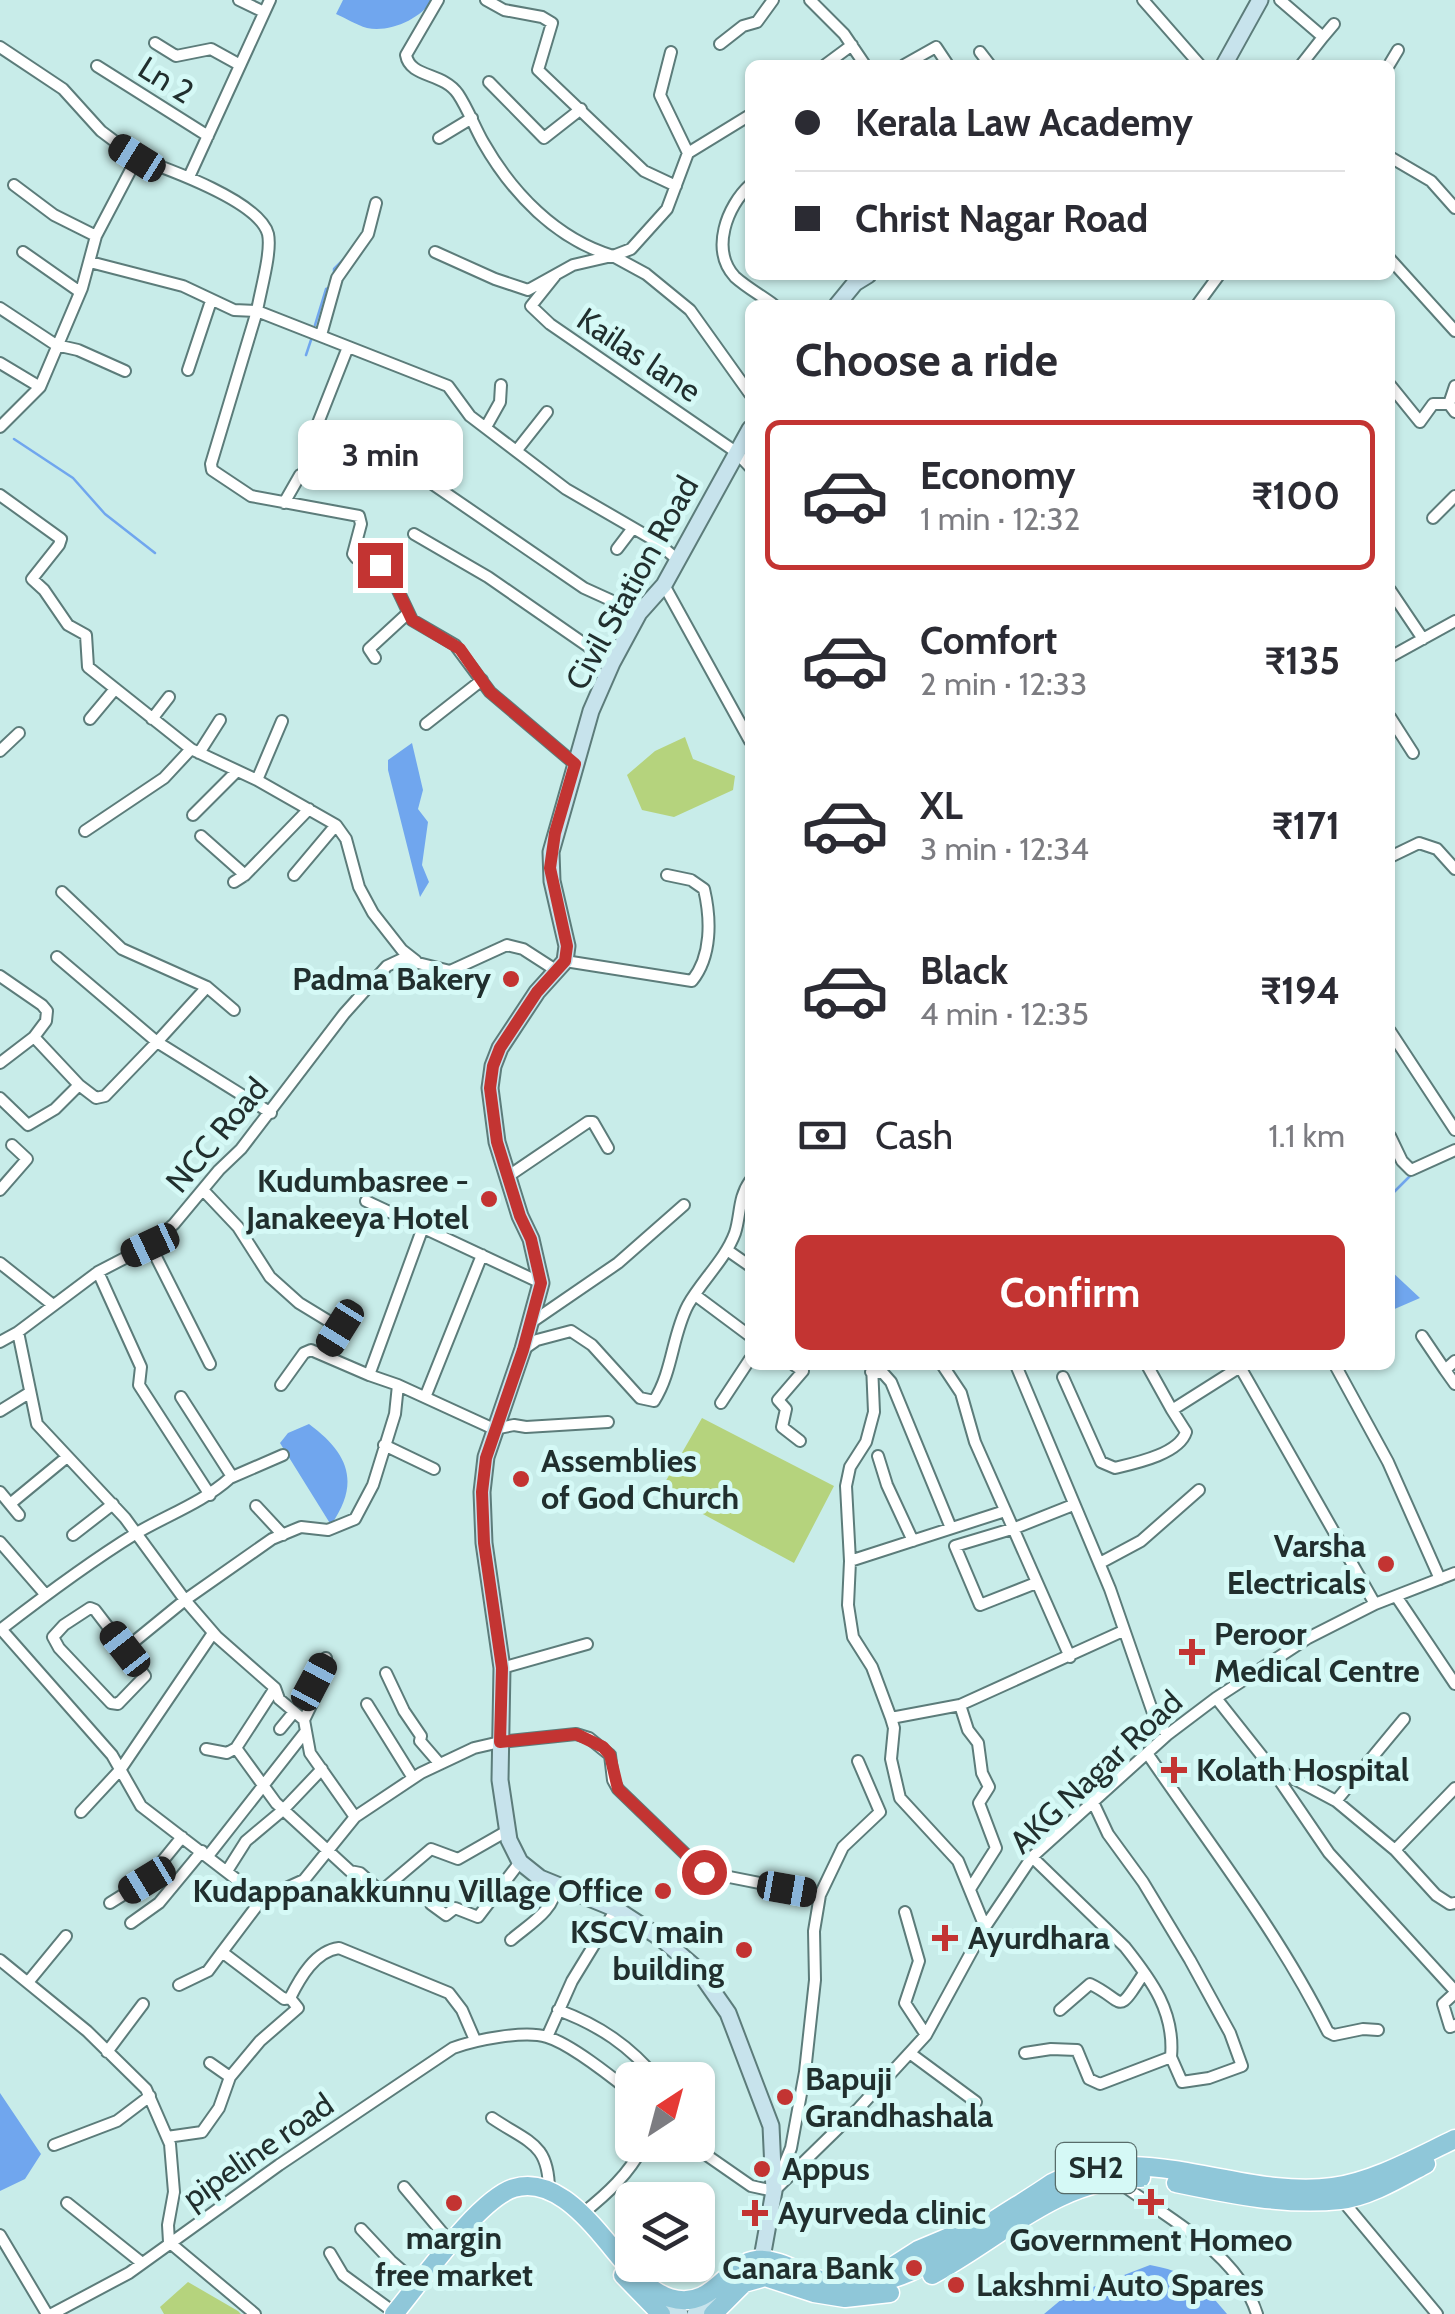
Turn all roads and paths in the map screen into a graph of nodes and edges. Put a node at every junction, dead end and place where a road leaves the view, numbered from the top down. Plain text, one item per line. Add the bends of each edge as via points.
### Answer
1 (239, 0) edge
2 (270, 0) edge
3 (438, 0) edge
4 (486, 0) edge
5 (773, 0) edge
6 (810, 0) edge
7 (1144, 0) edge
8 (1260, 0) edge
9 (1280, 0) edge
10 (264, 12) junction
11 (1334, 24) dead end
12 (1322, 38) junction
13 (155, 43) dead end
14 (720, 44) dead end
15 (852, 45) junction
16 (0, 47) edge
17 (1398, 50) dead end
18 (672, 52) dead end
19 (980, 52) dead end
20 (832, 60) edge
21 (861, 60) edge
22 (913, 60) edge
23 (945, 60) edge
24 (986, 60) edge
25 (1196, 60) edge
26 (1227, 60) edge
27 (1305, 60) edge
28 (1392, 60) edge
29 (97, 66) dead end
30 (240, 66) junction
31 (490, 82) dead end
32 (581, 109) junction
33 (472, 118) junction
34 (745, 118) edge
35 (208, 136) junction
36 (440, 138) dead end
37 (688, 153) junction
38 (137, 158) junction
39 (1395, 160) edge
40 (189, 177) junction
41 (14, 185) dead end
42 (676, 186) junction
43 (745, 189) edge
44 (376, 202) dead end
45 (1455, 208) edge
46 (96, 236) junction
47 (24, 252) dead end
48 (435, 252) dead end
49 (613, 256) junction
50 (90, 262) junction
51 (1395, 265) edge
52 (556, 276) junction
53 (844, 280) edge
54 (861, 280) edge
55 (851, 288) junction
56 (80, 292) junction
57 (767, 300) edge
58 (840, 300) edge
59 (210, 301) junction
60 (0, 308) edge
61 (257, 311) junction
62 (1455, 331) edge
63 (321, 336) junction
64 (56, 345) junction
65 (348, 346) junction
66 (0, 363) edge
67 (188, 370) dead end
68 (124, 371) dead end
69 (500, 386) dead end
70 (1455, 386) edge
71 (40, 387) junction
72 (745, 387) edge
73 (1395, 391) edge
74 (1452, 408) edge
75 (546, 412) dead end
76 (318, 424) dead end
77 (0, 427) edge
78 (486, 428) junction
79 (745, 438) edge
80 (516, 450) junction
81 (736, 452) junction
82 (745, 462) edge
83 (300, 475) dead end
84 (431, 482) dead end
85 (0, 495) edge
86 (1455, 496) edge
87 (284, 503) junction
88 (1433, 518) dead end
89 (633, 528) junction
90 (414, 534) dead end
91 (617, 549) dead end
92 (678, 560) junction
93 (664, 585) junction
94 (1395, 597) edge
95 (639, 613) junction
96 (407, 614) junction
97 (1455, 621) edge
98 (1423, 638) junction
99 (1395, 655) edge
100 (375, 658) dead end
101 (612, 662) junction
102 (482, 680) junction
103 (115, 689) junction
104 (170, 697) dead end
105 (152, 718) junction
106 (90, 719) dead end
107 (220, 720) dead end
108 (282, 721) dead end
109 (426, 724) dead end
110 (1395, 725) edge
111 (745, 732) edge
112 (19, 733) dead end
113 (0, 751) edge
114 (195, 751) junction
115 (1413, 752) dead end
116 (575, 764) junction
117 (236, 772) junction
118 (257, 780) junction
119 (309, 809) junction
120 (192, 815) dead end
121 (336, 825) junction
122 (84, 831) dead end
123 (201, 836) dead end
124 (1395, 855) edge
125 (1455, 869) edge
126 (245, 875) junction
127 (294, 875) dead end
128 (668, 875) dead end
129 (234, 882) dead end
130 (62, 892) dead end
131 (56, 958) dead end
132 (421, 964) junction
133 (560, 965) junction
134 (0, 976) edge
135 (207, 987) junction
136 (234, 1010) dead end
137 (34, 1036) junction
138 (1395, 1039) edge
139 (157, 1042) junction
140 (0, 1063) edge
141 (79, 1086) junction
142 (0, 1098) edge
143 (271, 1112) junction
144 (1455, 1130) edge
145 (12, 1145) dead end
146 (1395, 1146) edge
147 (608, 1148) dead end
148 (1455, 1150) edge
149 (507, 1177) junction
150 (745, 1189) edge
151 (0, 1190) edge
152 (203, 1190) junction
153 (366, 1201) dead end
154 (684, 1205) dead end
155 (422, 1230) junction
156 (150, 1245) junction
157 (727, 1250) junction
158 (482, 1254) junction
159 (0, 1263) edge
160 (745, 1263) edge
161 (98, 1272) junction
162 (541, 1283) junction
163 (695, 1295) junction
164 (53, 1305) junction
165 (531, 1322) junction
166 (18, 1332) junction
167 (745, 1332) edge
168 (1422, 1336) dead end
169 (0, 1342) edge
170 (523, 1350) junction
171 (323, 1354) junction
172 (1455, 1362) edge
173 (210, 1364) dead end
174 (745, 1367) edge
175 (802, 1370) edge
176 (872, 1370) edge
177 (876, 1370) edge
178 (946, 1370) edge
179 (1018, 1370) edge
180 (1150, 1370) edge
181 (1233, 1370) edge
182 (1241, 1370) edge
183 (1338, 1370) edge
184 (1445, 1370) junction
185 (369, 1376) junction
186 (1063, 1377) dead end
187 (1455, 1384) edge
188 (282, 1385) dead end
189 (398, 1386) junction
190 (29, 1393) junction
191 (181, 1396) dead end
192 (426, 1396) junction
193 (721, 1403) dead end
194 (1172, 1410) junction
195 (0, 1412) edge
196 (608, 1422) dead end
197 (494, 1429) junction
198 (800, 1441) dead end
199 (384, 1445) junction
200 (283, 1455) dead end
201 (878, 1456) dead end
202 (67, 1457) junction
203 (434, 1469) dead end
204 (230, 1478) junction
205 (1199, 1490) dead end
206 (0, 1492) edge
207 (210, 1494) junction
208 (10, 1504) junction
209 (113, 1504) junction
210 (1073, 1504) junction
211 (256, 1506) dead end
212 (1005, 1511) junction
213 (19, 1515) dead end
214 (950, 1528) junction
215 (1016, 1528) junction
216 (137, 1533) junction
217 (282, 1535) junction
218 (73, 1536) dead end
219 (913, 1540) junction
220 (0, 1542) edge
221 (850, 1560) junction
222 (1100, 1562) junction
223 (1455, 1573) edge
224 (1440, 1578) junction
225 (1036, 1583) junction
226 (45, 1594) junction
227 (1396, 1596) junction
228 (185, 1600) junction
229 (1375, 1604) junction
230 (0, 1630) edge
231 (1122, 1631) junction
232 (213, 1632) junction
233 (587, 1644) dead end
234 (125, 1649) junction
235 (1070, 1657) junction
236 (326, 1658) dead end
237 (502, 1668) junction
238 (386, 1673) dead end
239 (1455, 1684) edge
240 (275, 1688) junction
241 (1216, 1698) junction
242 (367, 1704) dead end
243 (960, 1705) junction
244 (294, 1712) junction
245 (892, 1718) junction
246 (1404, 1720) dead end
247 (306, 1724) junction
248 (280, 1729) dead end
249 (1167, 1735) junction
250 (500, 1742) junction
251 (236, 1748) junction
252 (206, 1749) dead end
253 (1147, 1753) junction
254 (858, 1760) dead end
255 (438, 1764) junction
256 (1269, 1765) junction
257 (322, 1769) junction
258 (120, 1770) junction
259 (413, 1778) junction
260 (262, 1785) junction
261 (1455, 1788) edge
262 (1336, 1801) junction
263 (1094, 1802) junction
264 (283, 1810) junction
265 (81, 1812) dead end
266 (356, 1817) junction
267 (506, 1831) junction
268 (182, 1837) junction
269 (1395, 1850) junction
270 (328, 1852) junction
271 (205, 1854) junction
272 (1032, 1857) junction
273 (520, 1862) junction
274 (227, 1871) junction
275 (556, 1885) junction
276 (970, 1889) junction
277 (820, 1895) junction
278 (262, 1900) junction
279 (110, 1903) dead end
280 (1455, 1903) edge
281 (431, 1904) dead end
282 (616, 1909) junction
283 (905, 1912) dead end
284 (131, 1923) dead end
285 (985, 1927) junction
286 (66, 1936) dead end
287 (511, 1940) dead end
288 (222, 1952) junction
289 (0, 1960) edge
290 (1144, 1974) junction
291 (28, 1980) junction
292 (179, 1985) dead end
293 (1455, 1992) edge
294 (290, 1998) junction
295 (143, 2004) dead end
296 (558, 2010) junction
297 (1060, 2010) dead end
298 (1455, 2025) edge
299 (1378, 2030) dead end
300 (926, 2034) junction
301 (547, 2037) junction
302 (476, 2040) junction
303 (107, 2052) junction
304 (1025, 2053) dead end
305 (911, 2054) junction
306 (1171, 2057) junction
307 (641, 2062) edge
308 (210, 2063) dead end
309 (230, 2077) junction
310 (615, 2079) edge
311 (150, 2096) junction
312 (976, 2102) dead end
313 (492, 2118) dead end
314 (167, 2137) junction
315 (1455, 2139) edge
316 (54, 2145) dead end
317 (1455, 2151) edge
318 (715, 2161) edge
319 (635, 2162) edge
320 (1116, 2174) junction
321 (404, 2188) dead end
322 (550, 2191) junction
323 (774, 2191) junction
324 (1338, 2194) junction
325 (67, 2203) dead end
326 (582, 2214) junction
327 (362, 2229) dead end
328 (0, 2236) edge
329 (984, 2236) junction
330 (598, 2238) junction
331 (169, 2242) junction
332 (330, 2253) dead end
333 (449, 2254) junction
334 (142, 2263) junction
335 (761, 2269) junction
336 (419, 2285) junction
337 (717, 2289) junction
338 (834, 2290) junction
339 (658, 2292) junction
340 (49, 2314) edge
341 (255, 2314) edge
342 (394, 2314) edge
343 (408, 2314) edge
344 (661, 2314) edge
345 (680, 2314) edge
346 (696, 2314) edge
347 (713, 2314) edge
348 (844, 2314) edge
349 (1257, 2314) edge
350 (1437, 2314) edge

1 - 10 street
2 - 10 street
3 - 33 street via 406,55 408,64 447,82
4 - 32 street via 552,23 538,70
5 - 14 street via 757,22
6 - 15 street
7 - 25 street
8 - 26 main road
9 - 12 street
10 - 30 street
11 - 12 street
12 - 27 street
13 - 30 street via 176,56 211,49
15 - 20 street
15 - 21 street
16 - 38 street via 63,89
17 - 28 street
18 - 37 street via 660,95
19 - 24 street
22 - 23 street via 936,47
29 - 35 street, Ln 2
30 - 35 street
31 - 32 street via 544,138
32 - 42 street via 644,170
33 - 36 street
33 - 49 street via 517,190 551,225
34 - 37 street
35 - 40 street
37 - 42 street
38 - 40 street
38 - 46 street
39 - 45 street via 1432,180
40 - 61 street via 249,211 268,232
41 - 46 street
42 - 49 street via 657,221 631,249
43 - 57 street via 723,230 725,262
44 - 63 street via 368,234 337,278
46 - 50 street
47 - 56 street
48 - 52 street via 528,290
49 - 52 street
49 - 72 street via 690,310
50 - 56 street
50 - 59 street via 183,286
51 - 62 street
52 - 81 street, Kailas lane via 531,306
53 - 55 street
54 - 55 main road
55 - 58 main road
56 - 64 street
59 - 61 street
59 - 67 street
60 - 64 street
61 - 63 street
61 - 87 street via 210,464 251,496
63 - 65 street
64 - 68 street
64 - 71 street
65 - 76 street
65 - 78 street via 448,386
66 - 71 street
69 - 78 street via 500,402
70 - 74 street
71 - 77 street
73 - 74 street via 1420,422 1433,404
75 - 80 street
78 - 80 street
79 - 81 main road, Civil Station Road
80 - 89 street
81 - 82 street, Kailas lane
81 - 92 main road, Civil Station Road
83 - 87 street
84 - 95 street via 584,588
85 - 103 street via 60,539 32,581 68,625 86,635 88,668
86 - 88 street
87 - 96 street via 358,516 354,554 380,565
89 - 91 street
89 - 92 street
90 - 101 street
92 - 93 main road, Civil Station Road
93 - 95 main road, Civil Station Road
93 - 111 street
94 - 98 street
95 - 101 main road, Civil Station Road
96 - 100 street via 370,649
96 - 102 street via 460,649
97 - 98 street
98 - 99 street
101 - 116 main road, Civil Station Road
102 - 109 street
102 - 116 street
103 - 105 street
103 - 106 street
104 - 105 street
105 - 114 street
107 - 114 street
108 - 118 street
110 - 115 street
112 - 113 street
114 - 117 street
114 - 122 street
116 - 133 main road, Civil Station Road via 550,868 567,946
117 - 118 street
117 - 120 street
118 - 119 street
119 - 121 street
119 - 126 street
121 - 127 street
121 - 132 street via 374,913
123 - 126 street
124 - 125 street via 1419,843 1437,849
126 - 129 street
128 - 133 street via 704,889 706,948 703,968 692,981
130 - 135 street via 122,948
131 - 139 street
132 - 133 street via 450,972 507,945
132 - 143 street, NCC Road via 402,960 387,966
133 - 149 main road via 493,1066 490,1088
134 - 137 street via 46,1010
135 - 136 street
135 - 139 street
137 - 140 street
137 - 141 street
138 - 144 street
139 - 141 street via 105,1096 96,1098
139 - 143 street
141 - 142 street via 28,1125
143 - 152 street, NCC Road
145 - 151 street via 27,1159
146 - 148 street via 1410,1170
147 - 149 street via 588,1122
149 - 162 main road
150 - 157 street
152 - 156 street, NCC Road
152 - 171 street via 238,1227 270,1277 340,1328
153 - 155 street
154 - 165 street via 618,1263
155 - 158 street
155 - 185 street
156 - 161 street, NCC Road
156 - 173 street
157 - 160 street
157 - 163 street
158 - 162 street
158 - 192 street
159 - 164 street
161 - 164 street, NCC Road
161 - 207 street via 141,1367 139,1385
162 - 165 main road
163 - 167 street
163 - 170 street via 654,1400 640,1398 571,1331
164 - 166 street, NCC Road
165 - 170 main road
166 - 169 street, NCC Road
166 - 190 street
168 - 184 street
170 - 197 main road
171 - 185 street
171 - 188 street via 306,1351
172 - 184 street
174 - 193 street
175 - 198 street via 778,1400 786,1409 782,1427
176 - 221 street via 874,1412 846,1486
177 - 214 street via 891,1382
178 - 212 street
179 - 210 street
180 - 194 street
181 - 194 street
182 - 229 street
183 - 224 street
184 - 187 street
185 - 189 street
186 - 194 street via 1101,1462 1115,1468 1184,1439
189 - 192 street
189 - 199 street
190 - 195 street
190 - 202 street via 37,1424
191 - 204 street
192 - 197 street
196 - 197 street
197 - 237 main road via 482,1492
199 - 203 street
199 - 217 street via 355,1519
200 - 204 street
201 - 219 street
202 - 208 street
202 - 209 street
204 - 207 street
205 - 222 street via 1142,1541
206 - 208 street
207 - 216 street
208 - 213 street
209 - 216 street
209 - 218 street
210 - 215 street
210 - 222 street
211 - 217 street
212 - 214 street
212 - 215 street
214 - 219 street
215 - 225 street
215 - 225 street via 955,1546 959,1558 980,1605
216 - 226 street
216 - 228 street
217 - 228 street
219 - 221 street
220 - 226 street
221 - 245 street via 853,1637
222 - 231 street
223 - 224 street, AKG Nagar Road
224 - 227 street, AKG Nagar Road
225 - 235 street
226 - 230 street
227 - 229 street, AKG Nagar Road
227 - 239 street
228 - 232 street
228 - 234 street
229 - 241 street, AKG Nagar Road
230 - 258 street
231 - 235 street
231 - 249 street
232 - 240 street
232 - 258 street
233 - 237 street
234 - 234 street via 90,1608 53,1637 111,1703 118,1704 145,1676
235 - 243 street
236 - 247 street
237 - 250 main road
238 - 255 street
240 - 244 street
240 - 251 street
241 - 249 street, AKG Nagar Road
241 - 256 street
242 - 259 street
243 - 245 street
243 - 276 street via 982,1753 989,1788 979,1803 996,1848
244 - 247 street
244 - 248 street
245 - 276 street via 890,1759 900,1798 958,1862
246 - 262 street
247 - 257 street via 308,1745
247 - 260 street
249 - 253 street, AKG Nagar Road
250 - 255 street
250 - 267 main road
250 - 277 street via 590,1738 610,1755 618,1789 704,1872
251 - 252 street
251 - 260 street
253 - 263 street, AKG Nagar Road
253 - 299 street via 1327,2029 1334,2036
254 - 277 street via 880,1812 843,1846
255 - 259 street
256 - 262 street
256 - 293 street via 1328,1853
257 - 264 street
257 - 266 street
258 - 265 street
258 - 268 street via 141,1806
259 - 266 street
260 - 264 street
260 - 271 street
261 - 269 street
262 - 269 street
263 - 272 street, AKG Nagar Road
263 - 306 street via 1190,1960 1242,2066 1182,2082
264 - 270 street
264 - 274 street via 246,1841
266 - 270 street
267 - 270 street via 458,1859 431,1849 381,1890
267 - 273 main road
268 - 271 street
268 - 279 street via 147,1880
269 - 280 street via 1436,1895
270 - 278 street via 304,1880
271 - 274 street
271 - 284 street via 159,1904
272 - 285 street, AKG Nagar Road
272 - 290 street via 1125,1946
273 - 275 main road
273 - 281 street via 478,1917 455,1908 446,1915
274 - 278 street
275 - 282 main road
275 - 287 street via 548,1908
276 - 285 street
277 - 323 street via 805,2072 791,2148
278 - 288 street
282 - 296 street
282 - 323 main road via 698,1970 728,2014 771,2126
283 - 300 street via 919,1961 904,2004
285 - 300 street, AKG Nagar Road
286 - 291 street
288 - 292 street via 208,1971
288 - 294 street
289 - 291 street
290 - 297 street via 1121,2002 1090,1984
290 - 306 street via 1168,2014
291 - 303 street
293 - 298 street via 1443,2004 1450,2027
294 - 302 street via 313,1962 338,1948 449,1994
294 - 309 street via 298,2008
295 - 303 street
296 - 301 street
296 - 307 street via 602,2028
300 - 305 street, AKG Nagar Road
301 - 302 street
301 - 310 street
302 - 331 street, pipeline road via 453,2048
303 - 311 street
304 - 306 street via 1077,2050 1098,2084
305 - 312 street
305 - 323 street, AKG Nagar Road
308 - 309 street
309 - 314 street via 220,2108 202,2132
311 - 314 street
311 - 316 street via 117,2121
313 - 322 street via 544,2152
314 - 331 street via 174,2192
315 - 324 main road, SH2
317 - 324 main road via 1392,2182
318 - 323 street via 751,2186
319 - 326 street
320 - 324 main road, SH2 via 1159,2168 1193,2180
320 - 329 main road, SH2 via 1070,2174
320 - 349 street via 1213,2251
321 - 333 street
322 - 326 main road
322 - 333 main road via 516,2188 503,2194 473,2219
323 - 335 main road
324 - 350 street
325 - 334 street
326 - 330 main road
327 - 336 street
328 - 340 street
329 - 338 main road, SH2 via 882,2284
329 - 338 main road via 916,2283 884,2295 859,2298
330 - 333 main road via 558,2208 521,2199
330 - 339 main road
330 - 344 main road
331 - 334 street, pipeline road
331 - 341 street
332 - 342 street via 348,2279
333 - 336 main road
333 - 343 main road
334 - 340 street, pipeline road
335 - 337 main road via 744,2263
335 - 338 main road, SH2
335 - 347 main road
336 - 342 main road
337 - 339 main road via 682,2300
337 - 346 main road
338 - 348 main road
339 - 345 main road

